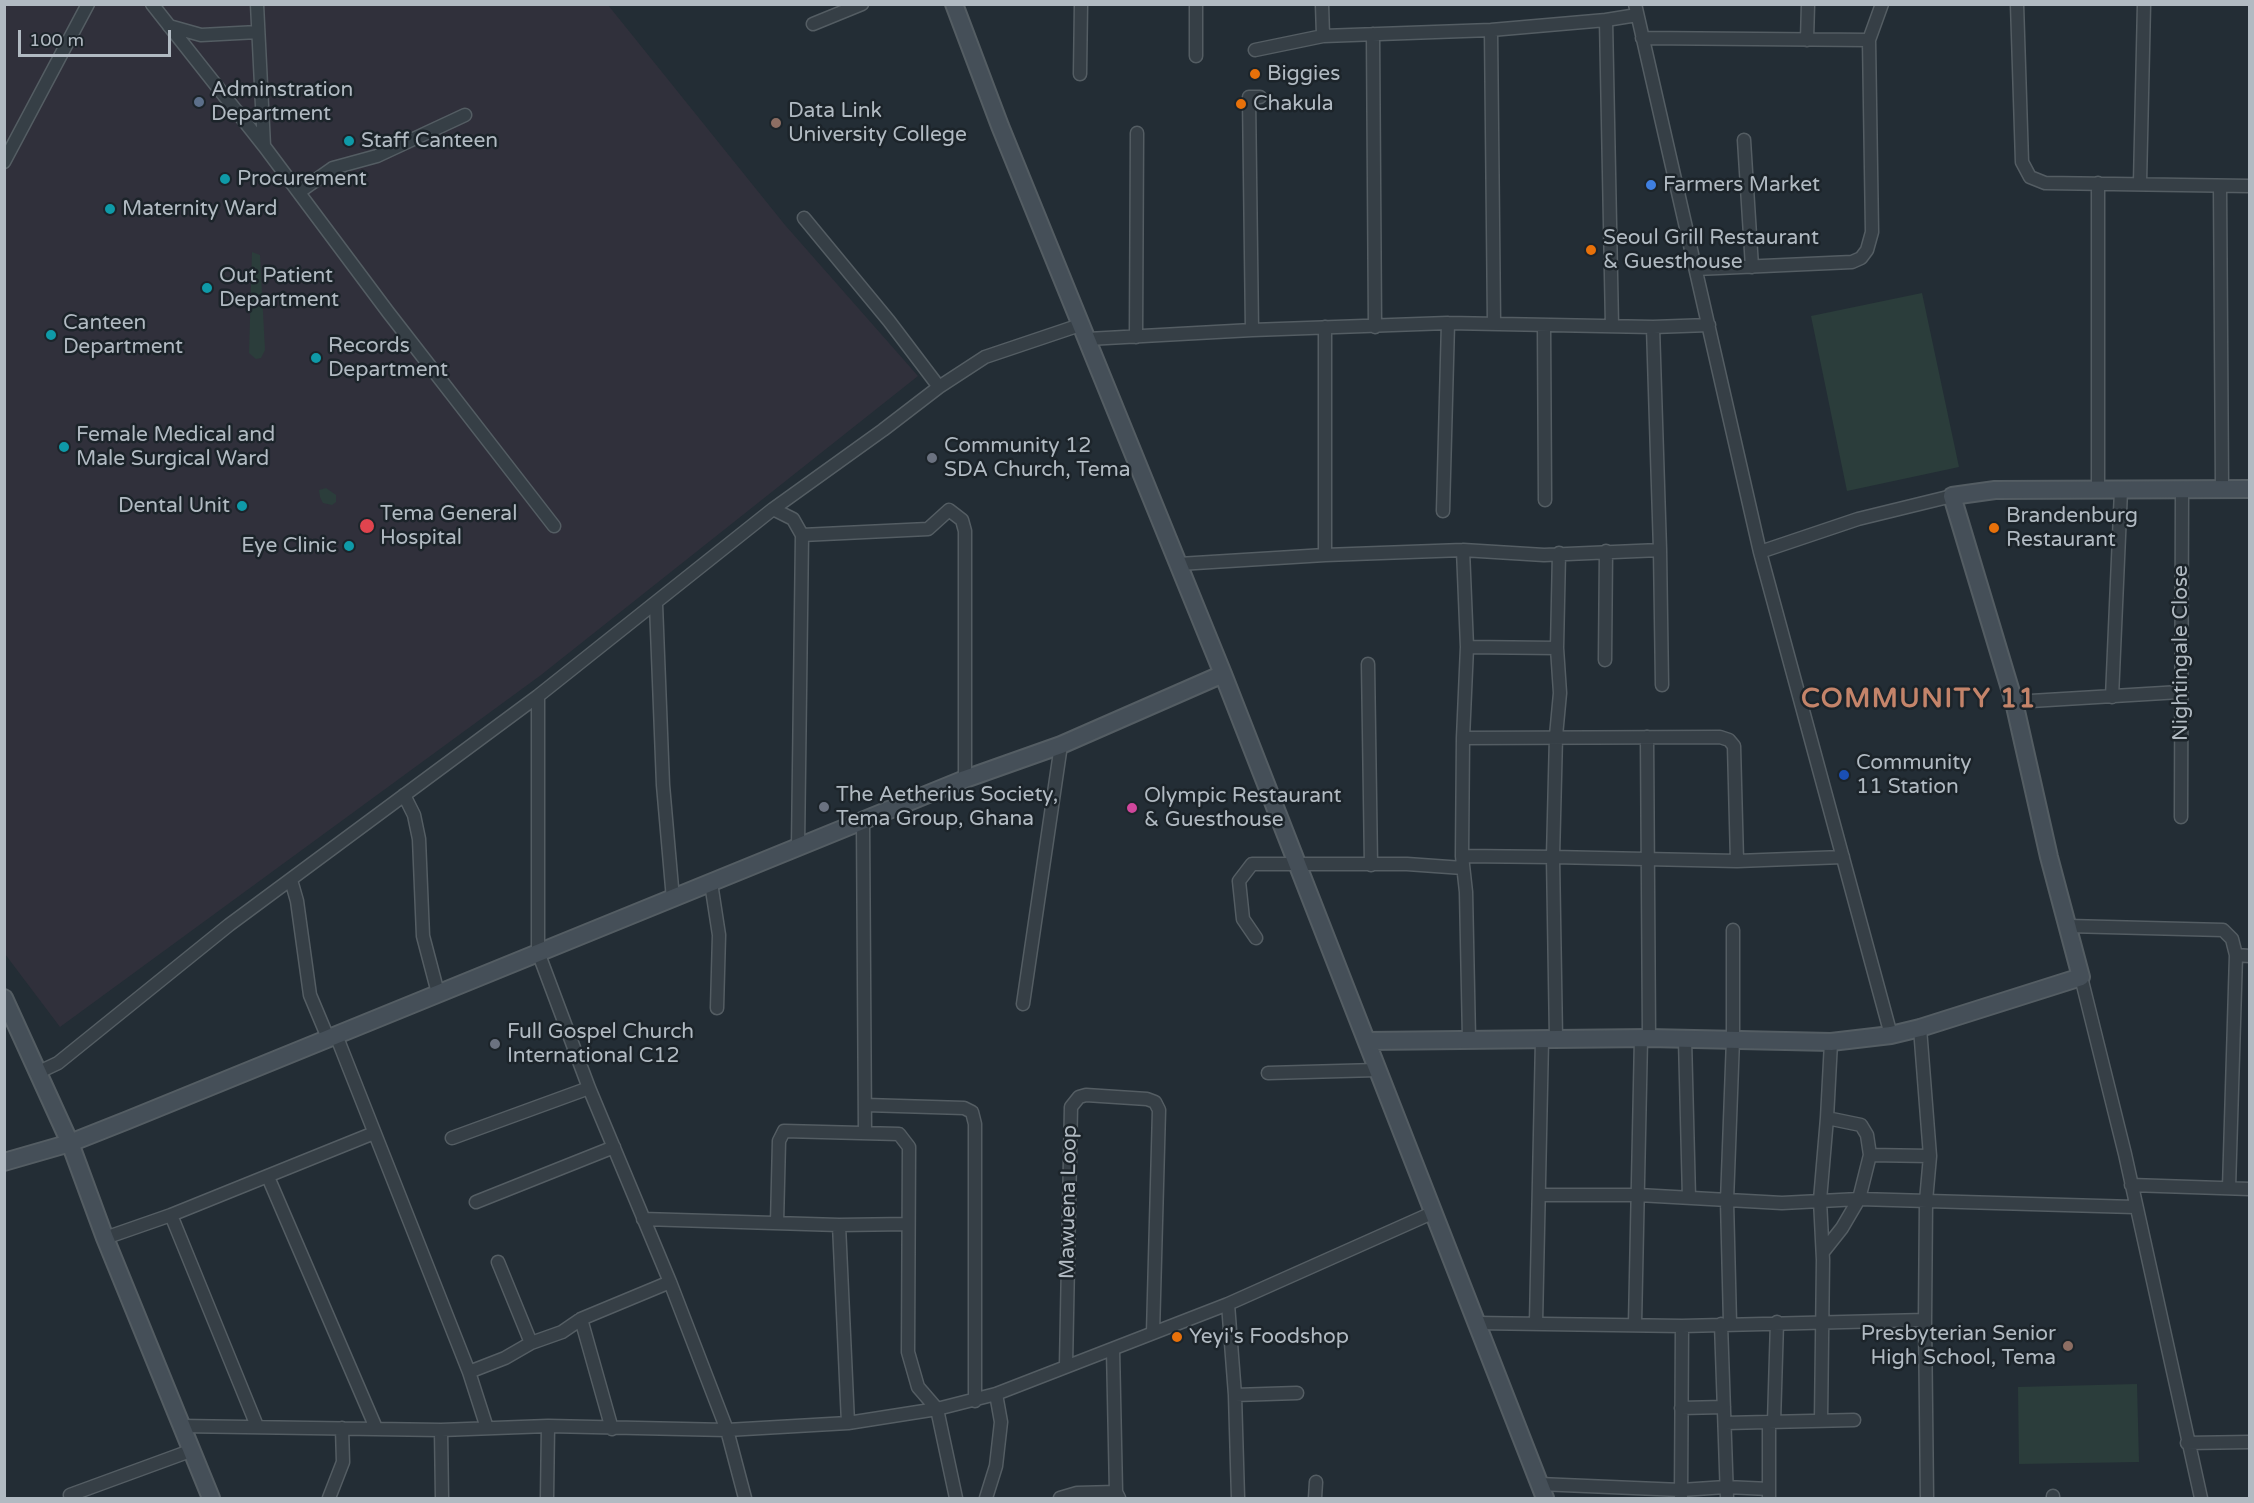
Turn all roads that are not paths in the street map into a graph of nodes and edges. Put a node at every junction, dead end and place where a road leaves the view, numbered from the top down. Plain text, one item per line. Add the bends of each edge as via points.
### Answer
1 (88, 4) edge
2 (152, 4) edge
3 (257, 4) edge
4 (862, 4) edge
5 (954, 4) edge
6 (1081, 4) edge
7 (1196, 4) edge
8 (1322, 4) edge
9 (1808, 4) edge
10 (1882, 4) edge
11 (2017, 4) edge
12 (2145, 4) edge
13 (1636, 10) edge
14 (1606, 20) junction
15 (813, 24) dead end
16 (169, 26) junction
17 (1491, 30) junction
18 (258, 32) junction
19 (1373, 34) junction
20 (1323, 36) junction
21 (1642, 38) junction
22 (1869, 39) junction
23 (1807, 40) junction
24 (1255, 51) dead end
25 (1196, 56) dead end
26 (1080, 74) dead end
27 (1260, 97) dead end
28 (465, 116) dead end
29 (1137, 133) dead end
30 (1744, 140) dead end
31 (264, 146) junction
32 (4, 162) edge
33 (2098, 183) junction
34 (2140, 183) junction
35 (2220, 186) junction
36 (2250, 186) edge
37 (299, 192) junction
38 (804, 218) dead end
39 (1752, 267) junction
40 (1696, 269) junction
41 (1448, 323) junction
42 (1494, 323) junction
43 (1709, 325) junction
44 (1544, 326) junction
45 (1612, 326) junction
46 (1325, 327) junction
47 (1375, 327) junction
48 (1653, 327) junction
49 (1252, 330) junction
50 (1084, 332) junction
51 (1136, 337) junction
52 (939, 387) junction
53 (2222, 488) junction
54 (2098, 489) junction
55 (2250, 489) edge
56 (2121, 490) junction
57 (2182, 490) junction
58 (1952, 496) junction
59 (1545, 500) dead end
60 (773, 509) junction
61 (1443, 511) dead end
62 (554, 526) dead end
63 (802, 535) junction
64 (1463, 550) junction
65 (1660, 550) junction
66 (1606, 551) junction
67 (1760, 552) junction
68 (1559, 553) junction
69 (1325, 555) junction
70 (1179, 564) junction
71 (656, 604) junction
72 (1467, 647) junction
73 (1557, 648) junction
74 (1605, 660) dead end
75 (1368, 664) dead end
76 (1223, 674) junction
77 (1662, 685) dead end
78 (2180, 692) junction
79 (538, 696) junction
80 (2112, 697) junction
81 (2014, 702) junction
82 (1556, 736) junction
83 (1647, 736) junction
84 (1463, 738) junction
85 (1061, 745) junction
86 (965, 779) junction
87 (404, 795) junction
88 (2181, 817) dead end
89 (863, 821) junction
90 (798, 847) junction
91 (1553, 857) junction
92 (1843, 857) junction
93 (1647, 859) junction
94 (1737, 861) junction
95 (1463, 862) junction
96 (1297, 865) junction
97 (1371, 865) junction
98 (291, 880) junction
99 (711, 883) junction
100 (673, 899) junction
101 (2068, 926) junction
102 (1733, 930) dead end
103 (1256, 938) dead end
104 (538, 952) junction
105 (2235, 955) junction
106 (2250, 956) edge
107 (2081, 977) junction
108 (438, 993) junction
109 (4, 998) edge
110 (1023, 1004) dead end
111 (717, 1008) dead end
112 (9, 1017) edge
113 (1920, 1028) junction
114 (1891, 1035) junction
115 (332, 1037) junction
116 (1645, 1038) junction
117 (1469, 1039) junction
118 (1685, 1039) junction
119 (1549, 1040) junction
120 (1733, 1040) junction
121 (1367, 1041) junction
122 (1831, 1042) junction
123 (1377, 1070) junction
124 (39, 1072) junction
125 (1268, 1073) dead end
126 (589, 1088) junction
127 (866, 1105) junction
128 (1827, 1118) junction
129 (865, 1132) junction
130 (374, 1133) junction
131 (452, 1138) dead end
132 (70, 1143) junction
133 (614, 1147) junction
134 (1870, 1155) junction
135 (1930, 1156) junction
136 (4, 1162) edge
137 (268, 1177) junction
138 (2131, 1185) junction
139 (2229, 1188) junction
140 (2250, 1189) edge
141 (1540, 1195) junction
142 (1638, 1195) junction
143 (1689, 1198) junction
144 (1859, 1199) junction
145 (1821, 1200) junction
146 (1727, 1201) junction
147 (1926, 1201) junction
148 (476, 1202) dead end
149 (2134, 1207) junction
150 (1432, 1213) junction
151 (171, 1215) junction
152 (643, 1219) junction
153 (777, 1223) junction
154 (908, 1224) junction
155 (839, 1225) junction
156 (105, 1238) junction
157 (1823, 1252) junction
158 (498, 1262) dead end
159 (670, 1282) junction
160 (1228, 1304) junction
161 (581, 1319) junction
162 (1925, 1320) junction
163 (1823, 1321) junction
164 (1777, 1322) junction
165 (1476, 1323) junction
166 (1536, 1323) junction
167 (1635, 1324) junction
168 (1725, 1324) junction
169 (1682, 1326) junction
170 (1153, 1333) junction
171 (531, 1342) junction
172 (1113, 1349) junction
173 (1066, 1366) junction
174 (469, 1372) junction
175 (1297, 1393) dead end
176 (996, 1394) junction
177 (1235, 1395) junction
178 (975, 1401) junction
179 (1724, 1407) junction
180 (1681, 1408) junction
181 (937, 1409) junction
182 (1854, 1419) dead end
183 (1821, 1420) junction
184 (1772, 1422) junction
185 (848, 1423) junction
186 (1725, 1423) junction
187 (180, 1426) junction
188 (257, 1426) junction
189 (548, 1426) junction
190 (342, 1428) junction
191 (376, 1428) junction
192 (487, 1428) junction
193 (612, 1429) junction
194 (441, 1430) junction
195 (727, 1430) junction
196 (2250, 1442) edge
197 (2187, 1443) junction
198 (190, 1451) junction
199 (1316, 1482) dead end
200 (1542, 1491) edge
201 (1726, 1493) edge
202 (1681, 1494) edge
203 (1770, 1494) edge
204 (1118, 1495) edge
205 (70, 1496) dead end
206 (211, 1498) edge
207 (329, 1498) edge
208 (442, 1498) edge
209 (547, 1498) edge
210 (745, 1498) edge
211 (956, 1498) edge
212 (986, 1498) edge
213 (1060, 1498) edge
214 (1238, 1498) edge
215 (1315, 1498) edge
216 (1927, 1498) edge
217 (2201, 1498) edge

1 - 32 street
2 - 16 street
3 - 18 street
4 - 15 street
5 - 50 street
6 - 26 street
7 - 25 street
8 - 20 street
9 - 23 street
10 - 22 street
11 - 33 street via 2022,162 2030,177 2045,183
12 - 34 street
13 - 14 street
13 - 21 street
14 - 17 street
14 - 45 street
16 - 18 street via 201,35
16 - 31 street
17 - 19 street
17 - 42 street
18 - 31 street
19 - 20 street
19 - 47 street
20 - 24 street
21 - 23 street
21 - 40 street
22 - 23 street
22 - 39 street via 1872,232 1867,250 1852,262
27 - 49 street via 1249,97
28 - 37 street via 377,156 333,168
29 - 51 street
30 - 39 street
31 - 37 street
33 - 34 street
33 - 54 street
34 - 35 street
35 - 36 street
35 - 53 street
37 - 62 street
38 - 52 street
39 - 40 street
40 - 43 street
41 - 42 street
41 - 47 street
41 - 61 street
42 - 44 street
43 - 48 street
43 - 67 street
44 - 45 street
44 - 59 street
45 - 48 street
46 - 47 street
46 - 49 street
46 - 69 street
48 - 65 street
49 - 51 street
50 - 51 street
50 - 52 street via 985,357
50 - 70 street
52 - 60 street
53 - 55 street
53 - 57 street
54 - 56 street
54 - 58 street via 1995,490
56 - 57 street
56 - 80 street
57 - 78 street, Nightingale Close
58 - 67 street via 1858,519
58 - 81 street
60 - 63 street via 793,519
60 - 71 street
63 - 86 street via 928,529 949,510 962,520
63 - 90 street
64 - 68 street
64 - 69 street
64 - 72 street
65 - 66 street
65 - 77 street
66 - 68 street
66 - 74 street
67 - 92 street
68 - 73 street
69 - 70 street
70 - 76 street
71 - 79 street
71 - 100 street via 663,785
72 - 73 street
72 - 84 street
73 - 82 street via 1560,693
75 - 97 street
76 - 85 street
76 - 96 street
78 - 80 street
78 - 88 street, Nightingale Close
79 - 87 street
79 - 104 street
80 - 81 street
81 - 101 street
82 - 83 street
82 - 84 street
82 - 91 street
83 - 93 street
83 - 94 street via 1720,736 1730,740 1734,746
84 - 95 street
85 - 86 street
85 - 110 street
86 - 89 street
87 - 98 street
87 - 108 street via 419,838 422,926
89 - 90 street
89 - 127 street
90 - 99 street
91 - 93 street
91 - 95 street
91 - 119 street
92 - 94 street
92 - 114 street
93 - 94 street
93 - 116 street
95 - 97 street
95 - 117 street
96 - 97 street
96 - 103 street via 1252,864 1239,881 1243,919
96 - 121 street
98 - 115 street via 309,995
98 - 124 street via 73,1051
99 - 100 street
99 - 111 street via 719,935
100 - 104 street
101 - 105 street via 2223,930 2232,939
101 - 107 street
102 - 120 street
104 - 108 street
104 - 126 street
105 - 106 street
105 - 139 street
107 - 113 street
107 - 138 street
108 - 115 street
109 - 112 street
112 - 124 street
113 - 114 street
113 - 135 street
114 - 122 street
115 - 130 street
115 - 132 street
116 - 118 street
116 - 119 street
116 - 142 street
117 - 119 street
117 - 121 street
118 - 120 street
118 - 143 street
119 - 141 street
120 - 122 street
120 - 146 street
121 - 123 street
122 - 128 street
123 - 125 street
123 - 150 street
124 - 132 street
126 - 131 street
126 - 133 street
127 - 129 street
127 - 178 street via 964,1108 972,1112
128 - 134 street via 1860,1125 1868,1135
128 - 145 street
129 - 153 street via 784,1131 779,1141
129 - 154 street via 899,1134 909,1147
130 - 137 street
130 - 174 street
132 - 136 street
132 - 156 street
133 - 148 street
133 - 152 street
134 - 135 street
134 - 144 street
135 - 147 street
137 - 151 street
137 - 191 street
138 - 139 street
138 - 149 street
139 - 140 street
141 - 142 street
141 - 166 street
142 - 143 street
142 - 167 street
143 - 146 street
144 - 145 street
144 - 147 street
144 - 157 street
145 - 146 street
145 - 157 street
146 - 168 street
147 - 149 street
147 - 162 street
149 - 197 street
150 - 160 street
150 - 165 street
151 - 156 street
151 - 188 street
152 - 153 street
152 - 159 street
153 - 155 street
154 - 155 street
154 - 181 street via 908,1352 918,1387
155 - 185 street
156 - 187 street
157 - 163 street
158 - 171 street
159 - 161 street
159 - 195 street
160 - 170 street
160 - 177 street
161 - 171 street via 562,1332
161 - 193 street
162 - 163 street
162 - 216 street
163 - 164 street
163 - 183 street
164 - 168 street
164 - 184 street
165 - 166 street
165 - 200 street
166 - 167 street
167 - 169 street
168 - 169 street
168 - 179 street
169 - 180 street
170 - 172 street
170 - 173 street, Mawuena Loop via 1159,1110 1148,1099 1079,1097 1071,1107
171 - 174 street via 505,1358
172 - 173 street
172 - 204 street
173 - 176 street
174 - 192 street
175 - 177 street
176 - 178 street
176 - 212 street via 1001,1422 996,1466
177 - 214 street
178 - 181 street
179 - 180 street
179 - 186 street
180 - 202 street
181 - 185 street
181 - 211 street
182 - 183 street
183 - 184 street
184 - 186 street
184 - 203 street
185 - 195 street
186 - 201 street
187 - 188 street
187 - 198 street
188 - 190 street
189 - 192 street
189 - 193 street
189 - 209 street
190 - 191 street
190 - 207 street via 343,1462
191 - 194 street
192 - 194 street
193 - 195 street
194 - 208 street
195 - 210 street
196 - 197 street
197 - 217 street
198 - 205 street
198 - 206 street
199 - 215 street
200 - 202 street
201 - 202 street
201 - 203 street
204 - 213 street via 1077,1493

